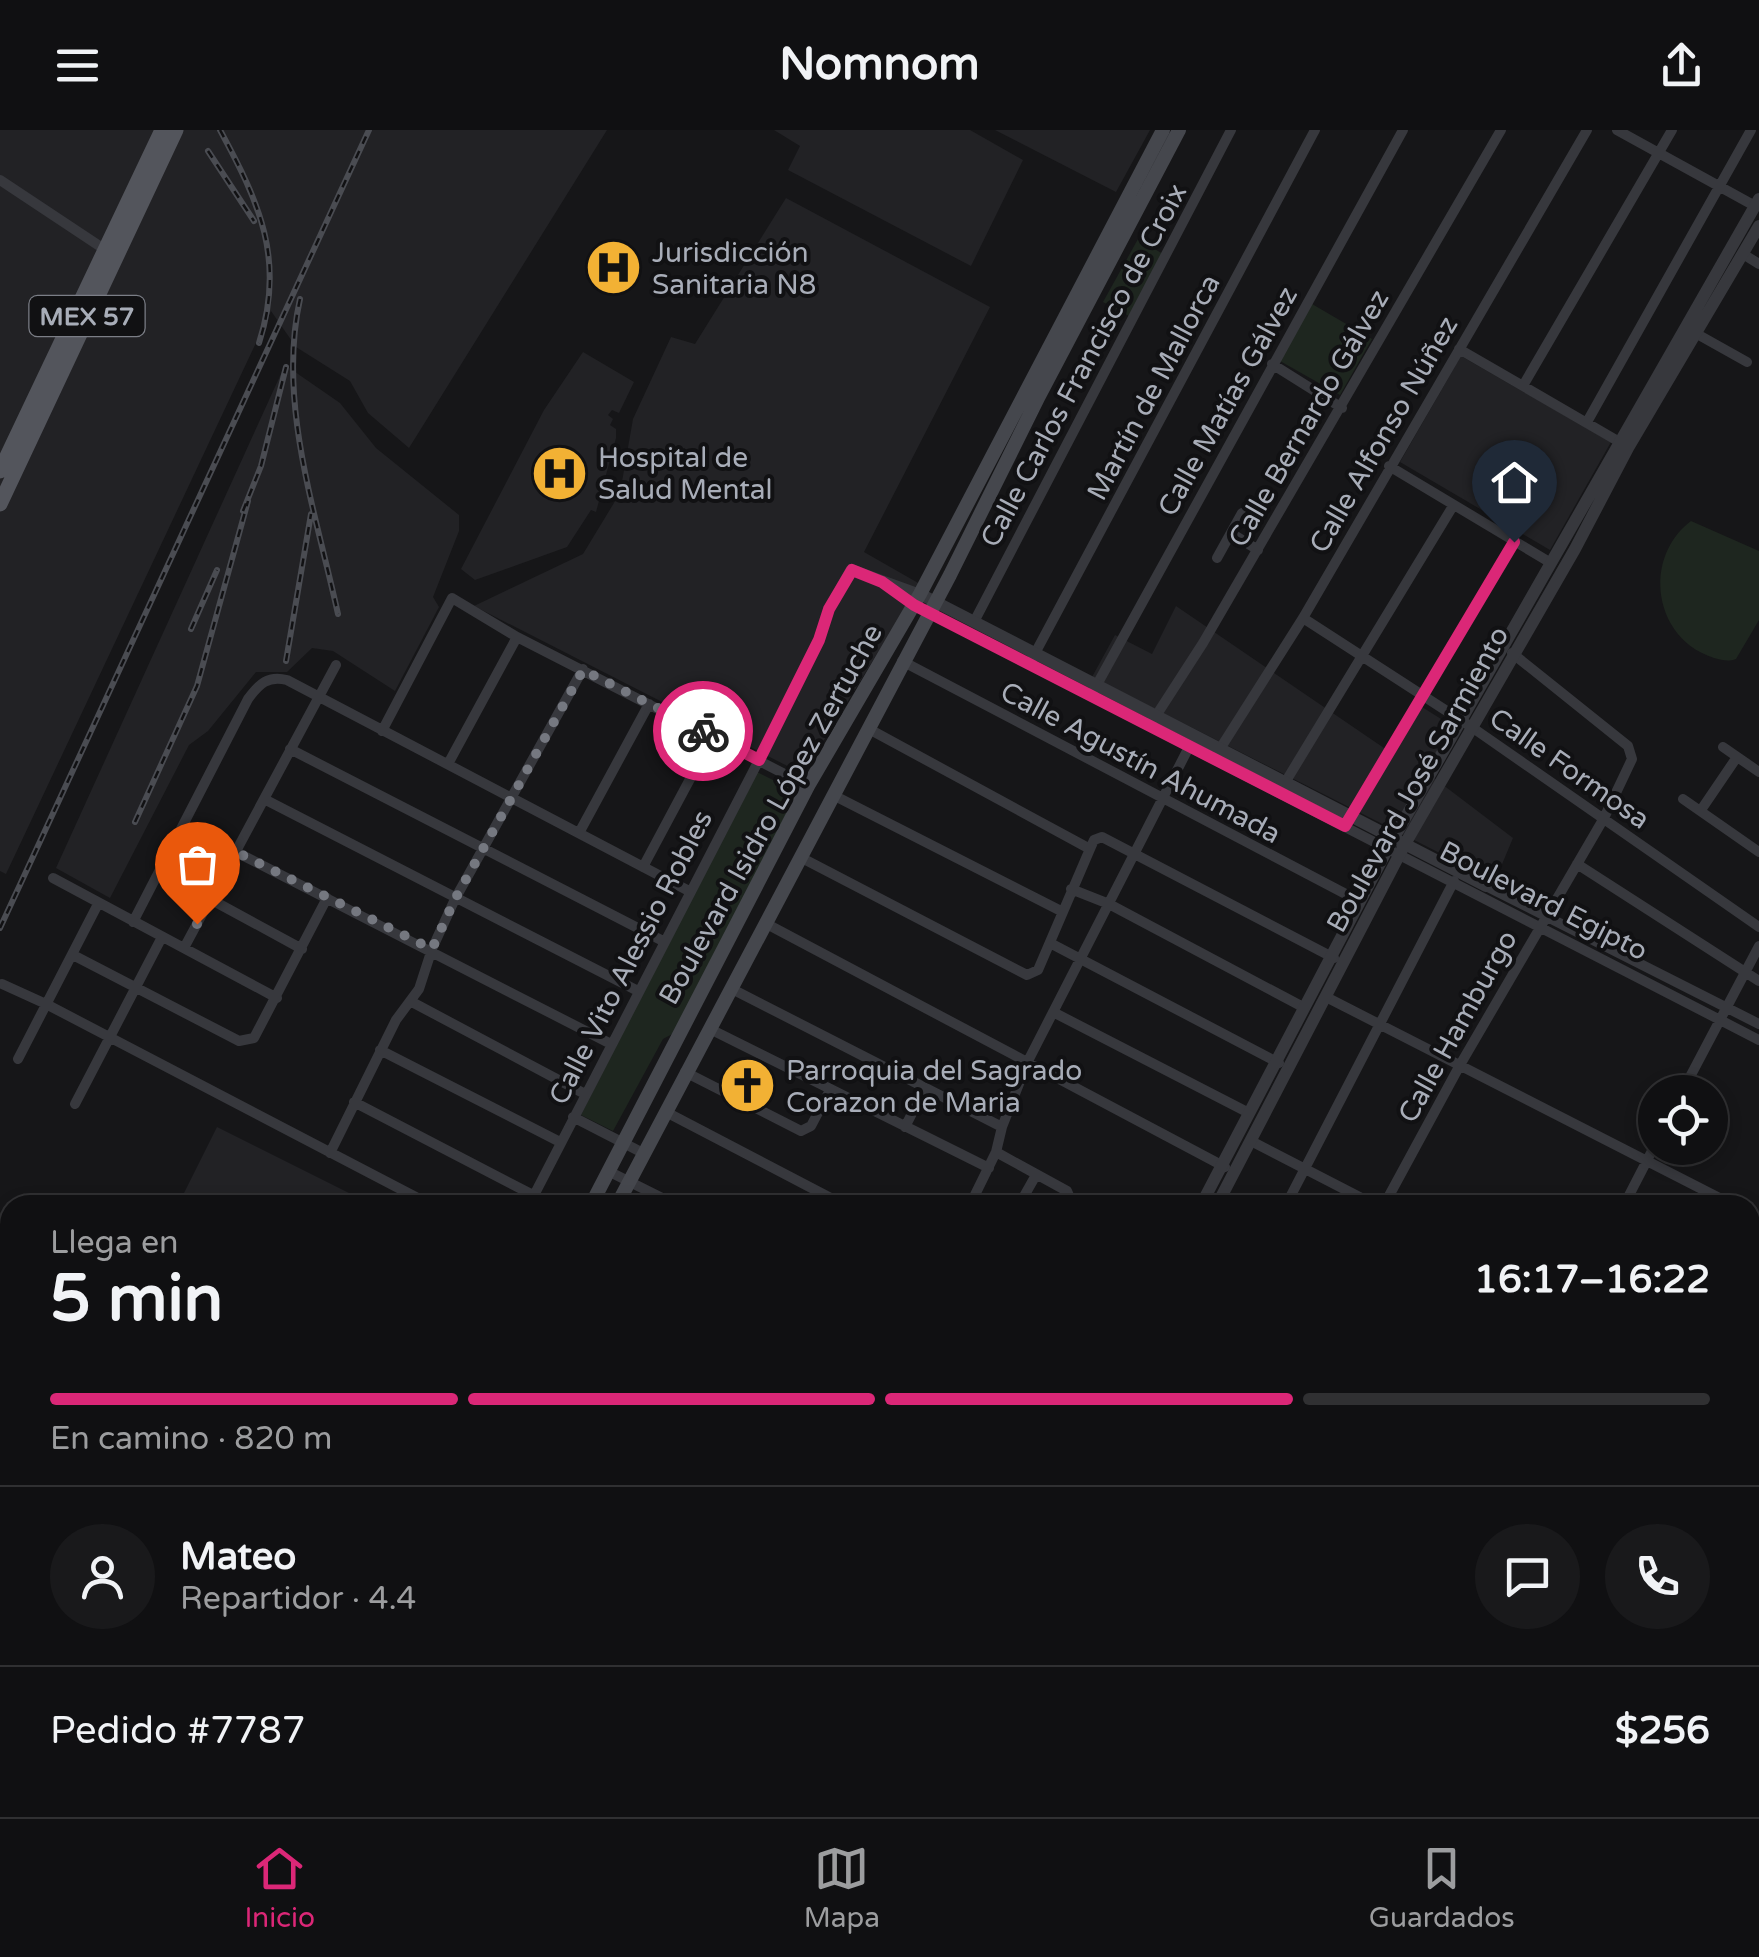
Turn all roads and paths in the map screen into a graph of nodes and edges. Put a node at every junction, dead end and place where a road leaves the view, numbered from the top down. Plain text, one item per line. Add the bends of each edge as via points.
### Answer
1 (162, 130) edge
2 (176, 130) edge
3 (1164, 130) edge
4 (1179, 130) edge
5 (1231, 130) edge
6 (1315, 130) edge
7 (1403, 130) edge
8 (1501, 130) edge
9 (1588, 130) edge
10 (1617, 130) edge
11 (1672, 130) edge
12 (1750, 130) edge
13 (1658, 154) junction
14 (0, 180) edge
15 (1718, 186) junction
16 (1757, 202) edge
17 (1759, 226) edge
18 (110, 253) junction
19 (1743, 254) junction
20 (1759, 264) edge
21 (1697, 334) junction
22 (1459, 349) junction
23 (1747, 362) dead end
24 (1272, 364) junction
25 (1524, 384) junction
26 (1342, 408) junction
27 (1586, 422) junction
28 (1623, 444) junction
29 (1389, 466) junction
30 (0, 471) edge
31 (0, 504) edge
32 (1453, 506) junction
33 (1242, 513) dead end
34 (1231, 533) junction
35 (1514, 542) junction
36 (1258, 550) junction
37 (1217, 558) dead end
38 (1552, 562) junction
39 (852, 570) joint
40 (925, 603) junction
41 (1303, 618) junction
42 (974, 620) junction
43 (516, 636) junction
44 (1509, 651) junction
45 (1361, 656) junction
46 (1033, 658) junction
47 (902, 661) junction
48 (336, 665) dead end
49 (583, 670) junction
50 (1094, 690) junction
51 (1423, 696) junction
52 (318, 698) junction
53 (648, 704) junction
54 (1153, 721) junction
55 (1467, 725) junction
56 (869, 729) junction
57 (382, 731) junction
58 (713, 736) junction
59 (1722, 747) dead end
60 (1189, 748) junction
61 (290, 749) junction
62 (1217, 754) junction
63 (1737, 757) junction
64 (759, 760) junction
65 (448, 764) junction
66 (1759, 772) edge
67 (808, 786) junction
68 (1282, 787) junction
69 (833, 795) junction
70 (510, 798) junction
71 (264, 799) junction
72 (1683, 799) dead end
73 (1162, 800) junction
74 (1702, 810) junction
75 (1604, 818) junction
76 (1348, 822) junction
77 (580, 833) junction
78 (1092, 844) junction
79 (1397, 846) junction
80 (482, 849) junction
81 (236, 852) junction
82 (1135, 852) junction
83 (1759, 852) edge
84 (800, 858) junction
85 (1577, 864) junction
86 (644, 867) junction
87 (54, 878) dead end
88 (1454, 881) junction
89 (1486, 886) joint
90 (1072, 889) junction
91 (688, 891) junction
92 (327, 898) junction
93 (455, 899) junction
94 (210, 900) junction
95 (1359, 901) junction
96 (98, 904) junction
97 (1108, 904) junction
98 (1061, 911) junction
99 (1542, 920) junction
100 (133, 922) junction
101 (766, 923) junction
102 (1759, 927) edge
103 (162, 937) junction
104 (663, 941) junction
105 (1050, 943) junction
106 (1759, 946) edge
107 (184, 948) junction
108 (302, 949) junction
109 (432, 949) junction
110 (72, 956) junction
111 (1330, 956) junction
112 (1082, 959) junction
113 (1343, 964) junction
114 (1746, 971) junction
115 (1759, 981) edge
116 (2, 984) edge
117 (137, 987) junction
118 (732, 989) junction
119 (638, 991) junction
120 (1326, 997) junction
121 (277, 998) junction
122 (410, 1001) junction
123 (46, 1004) junction
124 (1303, 1007) junction
125 (1726, 1007) junction
126 (1053, 1012) junction
127 (1720, 1020) junction
128 (1381, 1024) junction
129 (1759, 1024) edge
130 (710, 1028) junction
131 (109, 1039) junction
132 (1759, 1040) edge
133 (611, 1044) junction
134 (380, 1050) junction
135 (18, 1059) dead end
136 (1028, 1061) junction
137 (1283, 1065) junction
138 (1460, 1065) junction
139 (685, 1072) junction
140 (1691, 1075) edge
141 (925, 1088) junction
142 (830, 1090) junction
143 (584, 1094) junction
144 (354, 1102) junction
145 (74, 1104) dead end
146 (666, 1112) junction
147 (1249, 1113) junction
148 (573, 1117) junction
149 (905, 1127) junction
150 (1002, 1128) junction
151 (1251, 1141) junction
152 (560, 1142) junction
153 (622, 1142) junction
154 (996, 1152) junction
155 (643, 1153) junction
156 (330, 1154) junction
157 (1638, 1155) edge
158 (1644, 1165) edge
159 (1657, 1165) edge
160 (989, 1168) junction
161 (1228, 1169) junction
162 (1304, 1170) junction
163 (608, 1171) junction
164 (1036, 1175) junction
165 (630, 1181) junction
166 (411, 1195) edge
167 (522, 1195) edge
168 (534, 1195) edge
169 (595, 1195) edge
170 (622, 1195) edge
171 (657, 1195) edge
172 (825, 1195) edge
173 (975, 1195) edge
174 (1025, 1195) edge
175 (1068, 1195) edge
176 (1208, 1195) edge
177 (1220, 1195) edge
178 (1291, 1195) edge
179 (1354, 1195) edge
180 (1389, 1195) edge
181 (1629, 1195) edge
182 (1714, 1195) edge

1 - 18 main road, MEX 57
2 - 18 main road, MEX 57
3 - 40 main road, Boulevard Isidro López Zertuche
4 - 40 main road, Boulevard Isidro López Zertuche
5 - 42 street, Calle Carlos Francisco de Croix
6 - 46 street, Martín de Mallorca
7 - 24 street, Calle Matías Gálvez
8 - 26 street, Calle Bernardo Gálvez
9 - 22 street, Calle Alfonso Núñez
10 - 13 street
11 - 13 street
12 - 15 street
13 - 15 street
13 - 25 street
14 - 18 street
15 - 16 street
15 - 27 street
16 - 28 street, Boulevard José Sarmiento
17 - 19 street, Boulevard José Sarmiento
18 - 30 main road, MEX 57
18 - 31 main road, MEX 57
19 - 20 street
19 - 21 street, Boulevard José Sarmiento
21 - 23 street
21 - 28 street, Boulevard José Sarmiento
22 - 25 street
22 - 29 street, Calle Alfonso Núñez
24 - 26 street
24 - 50 street, Calle Matías Gálvez
25 - 27 street
26 - 36 street, Calle Bernardo Gálvez
27 - 28 street
28 - 38 street, Boulevard José Sarmiento
28 - 44 street, Boulevard José Sarmiento
29 - 32 street
29 - 41 street, Calle Alfonso Núñez
32 - 35 street
32 - 45 street
33 - 34 street
34 - 36 street
34 - 37 street
35 - 38 street
35 - 51 street
36 - 54 street, Calle Bernardo Gálvez
38 - 44 street, Boulevard José Sarmiento
39 - 40 street, Boulevard Egipto
39 - 64 street, Calle Vito Alessio Robles
40 - 42 street, Boulevard Egipto
40 - 46 street, Boulevard Egipto
40 - 47 main road, Boulevard Isidro López Zertuche
40 - 67 main road, Boulevard Isidro López Zertuche
41 - 45 street, Calle Formosa
41 - 62 street, Calle Alfonso Núñez
42 - 46 street, Boulevard Egipto
43 - 49 street
43 - 57 street via 452,598
43 - 65 street
44 - 55 street, Boulevard José Sarmiento
44 - 75 street, Calle Hamburgo via 1632,752
45 - 51 street, Calle Formosa
45 - 68 street
46 - 50 street, Boulevard Egipto
47 - 56 main road, Boulevard Isidro López Zertuche
47 - 73 street, Calle Agustín Ahumada
48 - 52 street
49 - 53 street
49 - 70 street
50 - 54 street, Boulevard Egipto
51 - 55 street, Calle Formosa
51 - 76 street
52 - 57 street
52 - 61 street
52 - 100 street via 287,680 258,686
53 - 58 street
53 - 77 street
54 - 60 street, Boulevard Egipto
54 - 62 street, Boulevard Egipto
55 - 75 street, Calle Formosa
55 - 79 street, Boulevard José Sarmiento
56 - 69 main road, Boulevard Isidro López Zertuche
56 - 78 street
57 - 65 street
58 - 64 street
58 - 86 street
59 - 63 street
60 - 62 street, Boulevard Egipto
60 - 73 street
61 - 71 street
61 - 80 street
62 - 68 street, Boulevard Egipto
63 - 66 street
63 - 74 street
64 - 67 street
64 - 91 street, Calle Vito Alessio Robles
65 - 70 street
67 - 153 main road, Boulevard Isidro López Zertuche
68 - 76 street, Boulevard Egipto
69 - 84 main road, Boulevard Isidro López Zertuche
69 - 98 street
70 - 77 street
70 - 80 street
71 - 81 street
71 - 93 street
72 - 74 street
73 - 82 street
73 - 95 street, Calle Agustín Ahumada
74 - 83 street
75 - 85 street, Calle Hamburgo
75 - 102 street, Calle Formosa
76 - 79 street, Boulevard Egipto
77 - 86 street
78 - 82 street via 1102,837
78 - 90 street
79 - 88 street, Boulevard Egipto
79 - 89 street, Boulevard Egipto
79 - 95 street, Boulevard José Sarmiento
79 - 113 street, Boulevard José Sarmiento
80 - 93 street
80 - 104 street
81 - 92 street
81 - 94 street
82 - 97 street
82 - 111 street
84 - 101 main road, Boulevard Isidro López Zertuche
84 - 105 street via 1027,975 1038,970
85 - 99 street, Calle Hamburgo
85 - 114 street
86 - 91 street
87 - 96 street
88 - 99 street, Boulevard Egipto
88 - 128 street
89 - 99 street, Boulevard Egipto
90 - 97 street
90 - 98 street
91 - 104 street, Calle Vito Alessio Robles
92 - 108 street
92 - 109 street
93 - 109 street
93 - 119 street
94 - 107 street
94 - 108 street
95 - 111 street, Boulevard José Sarmiento
96 - 100 street
96 - 110 street
97 - 112 street
97 - 124 street
98 - 105 street
99 - 125 street, Boulevard Egipto
99 - 127 street, Boulevard Egipto
99 - 138 street, Calle Hamburgo
100 - 103 street
101 - 118 main road, Boulevard Isidro López Zertuche
101 - 136 street
103 - 107 street
103 - 117 street
104 - 119 street, Calle Vito Alessio Robles
105 - 112 street
106 - 114 street
107 - 121 street
108 - 121 street
109 - 122 street
109 - 133 street
110 - 117 street
110 - 123 street
111 - 113 street
111 - 124 street, Boulevard José Sarmiento
112 - 126 street
112 - 137 street
113 - 120 street, Boulevard José Sarmiento
114 - 115 street
114 - 125 street
116 - 123 street
117 - 121 street via 239,1041 254,1038
117 - 131 street
118 - 130 main road, Boulevard Isidro López Zertuche
118 - 141 street
119 - 133 street, Calle Vito Alessio Robles
120 - 128 street
120 - 137 street, Boulevard José Sarmiento
122 - 134 street
122 - 143 street
123 - 131 street
123 - 135 street
124 - 137 street, Boulevard José Sarmiento
125 - 127 street
125 - 129 street, Boulevard Egipto
126 - 136 street
126 - 147 street
127 - 132 street, Boulevard Egipto
127 - 140 street
128 - 138 street
128 - 162 street
130 - 139 main road, Boulevard Isidro López Zertuche
130 - 142 street
131 - 145 street
131 - 156 street
133 - 143 street, Calle Vito Alessio Robles
134 - 144 street
134 - 152 street
136 - 150 street
136 - 161 street
137 - 147 street, Boulevard José Sarmiento
137 - 151 street, Boulevard José Sarmiento
138 - 157 street
138 - 180 street, Calle Hamburgo
139 - 142 street via 801,1131 811,1126
139 - 146 main road, Boulevard Isidro López Zertuche
141 - 149 street
141 - 150 street
142 - 149 street
143 - 148 street, Calle Vito Alessio Robles
144 - 156 street
144 - 167 street
146 - 155 main road, Boulevard Isidro López Zertuche
146 - 172 street
147 - 161 street, Boulevard José Sarmiento
148 - 152 street, Calle Vito Alessio Robles
148 - 153 street
149 - 160 street
150 - 154 street
151 - 161 street, Boulevard José Sarmiento
151 - 162 street
152 - 168 street, Calle Vito Alessio Robles
153 - 155 street
153 - 163 main road, Boulevard Isidro López Zertuche
154 - 160 street
154 - 164 street
155 - 165 main road, Boulevard Isidro López Zertuche
156 - 166 street
158 - 181 street
159 - 182 street
160 - 173 street
161 - 176 street, Boulevard José Sarmiento
161 - 177 street, Boulevard José Sarmiento
162 - 178 street
162 - 179 street
163 - 165 street
163 - 169 main road, Boulevard Isidro López Zertuche
164 - 174 street
164 - 175 street
165 - 170 main road, Boulevard Isidro López Zertuche
165 - 171 street

